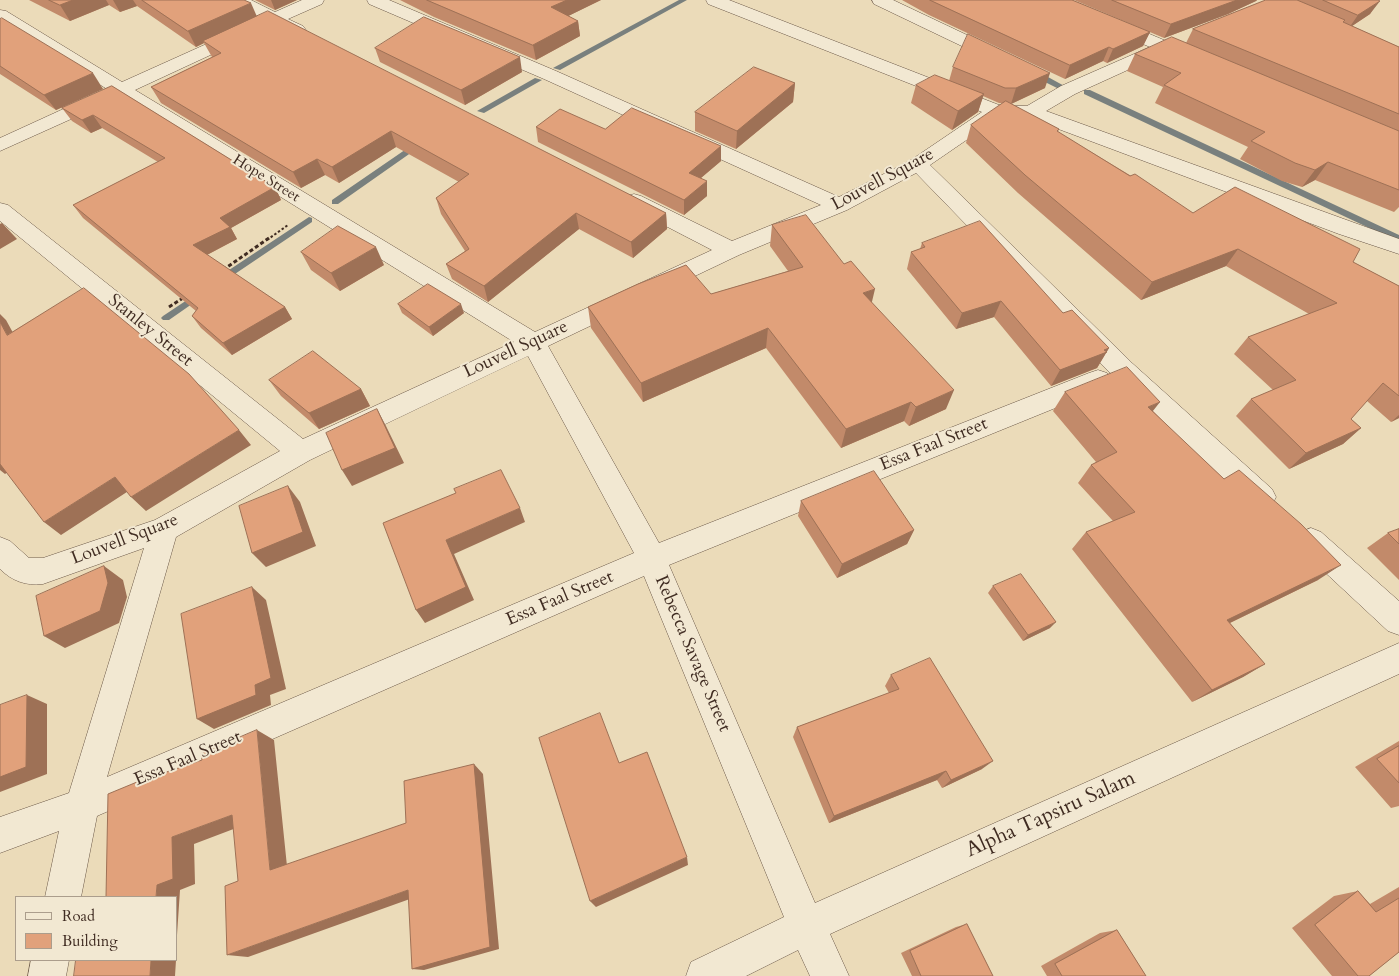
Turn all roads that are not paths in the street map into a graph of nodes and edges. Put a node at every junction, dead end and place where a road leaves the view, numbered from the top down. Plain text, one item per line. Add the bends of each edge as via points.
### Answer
1 (238, 0) edge
2 (316, 0) edge
3 (376, 0) edge
4 (714, 0) edge
5 (880, 0) edge
6 (1055, 0) edge
7 (0, 15) edge
8 (276, 20) junction
9 (1190, 37) dead end
10 (311, 38) edge
11 (1164, 46) junction
12 (1014, 64) edge
13 (1209, 66) edge
14 (1050, 81) edge
15 (123, 90) junction
16 (1068, 90) junction
17 (996, 111) junction
18 (1031, 112) junction
19 (0, 145) edge
20 (918, 164) junction
21 (616, 192) edge
22 (840, 205) junction
23 (0, 210) edge
24 (1399, 247) edge
25 (731, 250) junction
26 (533, 342) junction
27 (1122, 370) junction
28 (301, 452) junction
29 (164, 529) junction
30 (0, 550) edge
31 (652, 559) junction
32 (1399, 621) edge
33 (1399, 658) edge
34 (82, 805) junction
35 (0, 835) edge
36 (63, 896) edge
37 (806, 926) junction
38 (50, 961) edge
39 (47, 976) edge
40 (705, 976) edge
41 (830, 976) edge

1 - 8 street
2 - 8 street
3 - 22 street
4 - 17 street
5 - 12 street
6 - 11 street
7 - 15 street, Hope Street
8 - 10 street
8 - 15 street
9 - 11 street
11 - 13 street
11 - 16 street
14 - 16 street
15 - 19 street
15 - 26 street, Hope Street
16 - 18 street
17 - 18 street
17 - 20 street, Louvell Square
18 - 24 street
20 - 22 street, Louvell Square
20 - 27 street
21 - 25 street
22 - 25 street, Louvell Square
23 - 28 street, Stanley Street
25 - 26 street, Louvell Square
26 - 28 street, Louvell Square
26 - 31 street, Rebecca Savage Street
27 - 31 street, Essa Faal Street
27 - 32 street
28 - 29 street, Louvell Square
29 - 30 street, Louvell Square via 44,571 29,573
29 - 34 street
31 - 34 street, Essa Faal Street
31 - 37 street, Rebecca Savage Street
33 - 37 street, Alpha Tapsiru Salam
34 - 35 street, Essa Faal Street
34 - 36 street
37 - 40 street, Alpha Tapsiru Salam
37 - 41 street, Rebecca Savage Street
38 - 39 street

